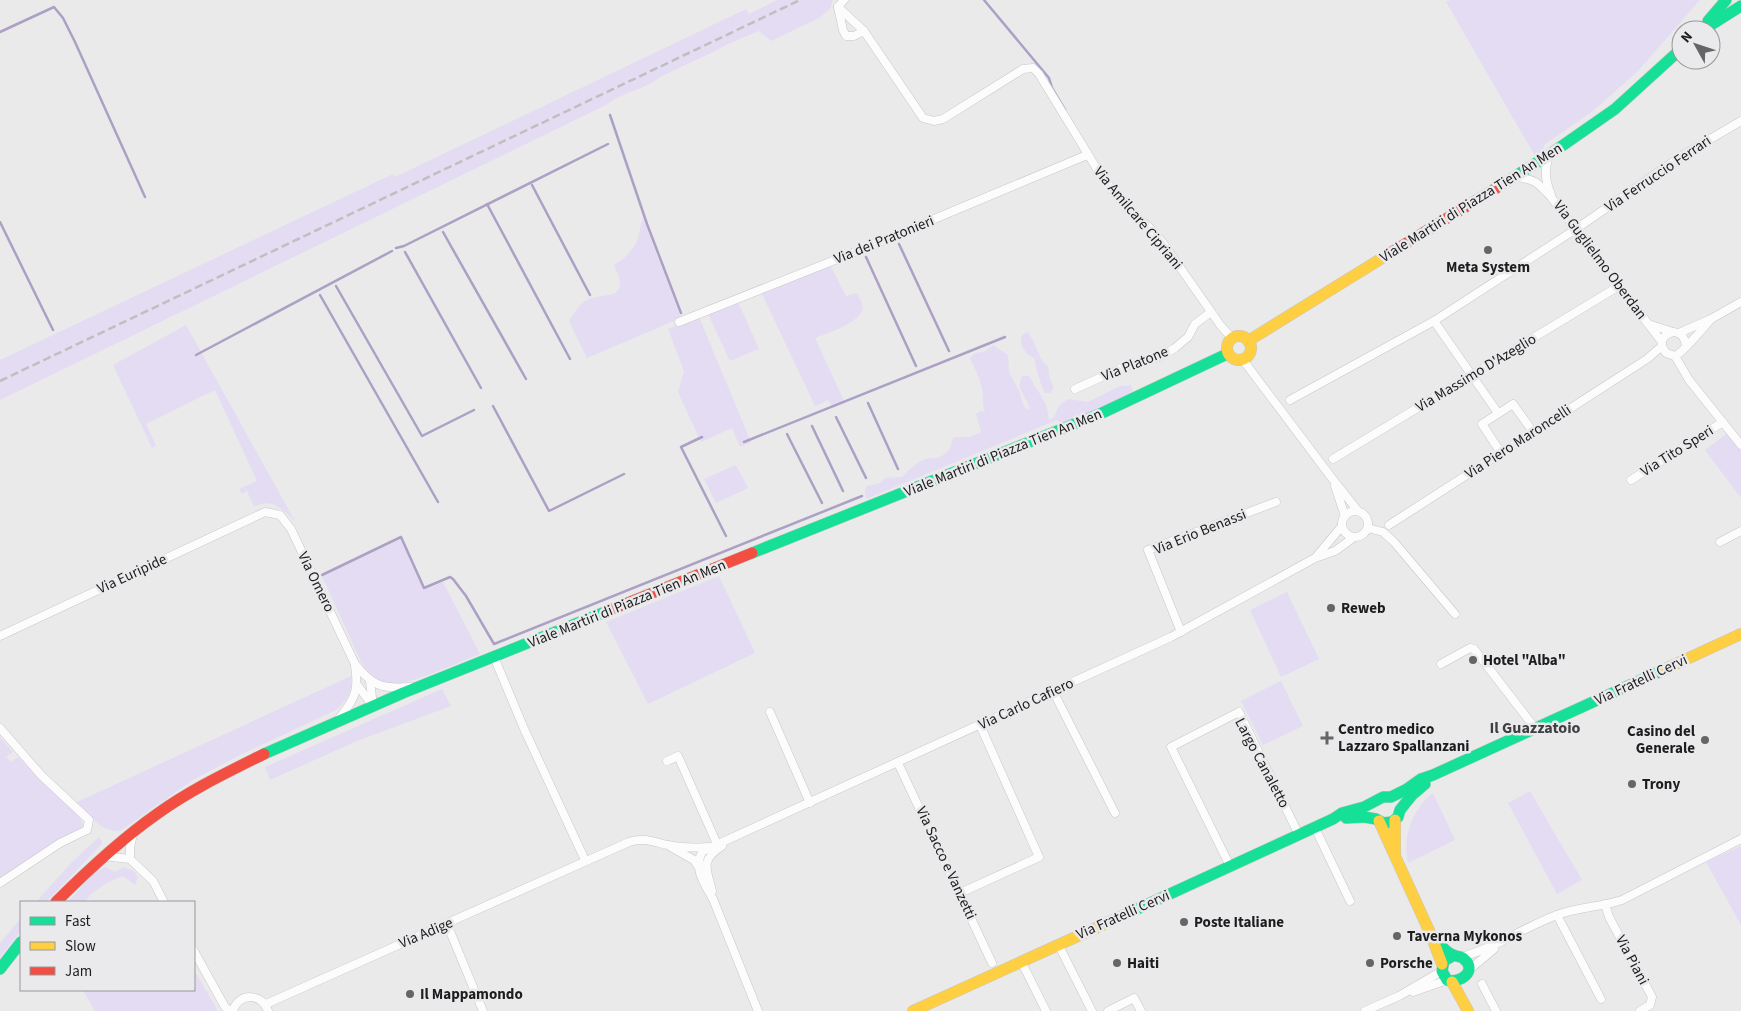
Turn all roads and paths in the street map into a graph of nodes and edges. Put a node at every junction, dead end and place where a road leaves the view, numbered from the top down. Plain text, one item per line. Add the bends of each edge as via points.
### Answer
1 (844, 0) edge
2 (1726, 0) edge
3 (1741, 6) edge
4 (838, 7) junction
5 (1710, 20) edge
6 (1718, 20) edge
7 (864, 31) junction
8 (1671, 58) edge
9 (1741, 120) edge
10 (1087, 155) junction
11 (1549, 155) junction
12 (1516, 177) junction
13 (1551, 196) junction
14 (1576, 229) junction
15 (1619, 286) junction
16 (1741, 302) edge
17 (1211, 312) junction
18 (1711, 319) junction
19 (1434, 321) junction
20 (679, 322) dead end
21 (1648, 324) junction
22 (1676, 332) junction
23 (1232, 338) junction
24 (1248, 341) junction
25 (1663, 347) junction
26 (1681, 352) junction
27 (1227, 354) junction
28 (1243, 360) junction
29 (1472, 375) junction
30 (1076, 389) dead end
31 (1290, 400) dead end
32 (1498, 413) junction
33 (1723, 422) junction
34 (1533, 432) junction
35 (1741, 445) edge
36 (1501, 453) junction
37 (1333, 459) dead end
38 (1331, 477) junction
39 (1631, 480) dead end
40 (1276, 502) dead end
41 (1358, 511) junction
42 (265, 512) joint
43 (1345, 516) junction
44 (1389, 525) dead end
45 (1342, 526) junction
46 (1368, 528) junction
47 (1741, 531) edge
48 (1353, 538) junction
49 (1720, 542) dead end
50 (1315, 558) junction
51 (1455, 614) dead end
52 (1181, 632) junction
53 (1741, 634) edge
54 (0, 636) edge
55 (494, 657) junction
56 (355, 664) junction
57 (1441, 664) dead end
58 (370, 681) junction
59 (358, 686) junction
60 (422, 686) junction
61 (1053, 691) junction
62 (373, 706) junction
63 (770, 712) dead end
64 (338, 720) junction
65 (980, 725) junction
66 (0, 728) edge
67 (1535, 728) junction
68 (666, 762) dead end
69 (898, 763) junction
70 (1433, 776) junction
71 (1391, 796) junction
72 (1376, 800) junction
73 (810, 803) junction
74 (1115, 813) dead end
75 (1398, 815) junction
76 (1333, 819) junction
77 (1378, 820) junction
78 (1314, 828) junction
79 (134, 832) junction
80 (1299, 835) junction
81 (732, 839) junction
82 (1741, 839) edge
83 (717, 844) junction
84 (668, 845) junction
85 (708, 848) junction
86 (103, 856) junction
87 (1395, 858) junction
88 (130, 859) junction
89 (585, 860) junction
90 (698, 866) junction
91 (1230, 866) junction
92 (0, 883) edge
93 (960, 893) junction
94 (713, 899) junction
95 (1350, 900) dead end
96 (57, 901) edge
97 (163, 901) edge
98 (1605, 904) junction
99 (1557, 915) junction
100 (447, 924) junction
101 (1431, 935) junction
102 (1508, 939) junction
103 (20, 943) edge
104 (1058, 944) junction
105 (195, 953) edge
106 (1458, 956) junction
107 (1021, 961) junction
108 (992, 963) dead end
109 (0, 969) edge
110 (1446, 974) junction
111 (1467, 974) junction
112 (1482, 984) dead end
113 (1602, 999) dead end
114 (267, 1008) edge
115 (1468, 1010) edge
116 (232, 1011) edge
117 (482, 1011) edge
118 (758, 1011) edge
119 (913, 1011) edge
120 (1046, 1011) edge
121 (1092, 1011) edge
122 (1108, 1011) edge
123 (1141, 1011) edge
124 (1365, 1011) edge
125 (1496, 1011) edge
126 (1640, 1011) edge

1 - 4 street
2 - 5 main road
3 - 6 main road
4 - 7 street
4 - 7 street via 846,36
7 - 10 street, Via Amilcare Cipriani via 923,118 934,121 943,119 1023,69 1033,68
8 - 11 main road, Viale Martiri di Piazza Tien An Men via 1615,109
9 - 14 street, Via Ferruccio Ferrari via 1683,155
10 - 17 street, Via Amilcare Cipriani via 1117,197 1162,243
10 - 20 street, Via dei Pratonieri
11 - 12 main road, Viale Martiri di Piazza Tien An Men
11 - 13 street, Via Guglielmo Oberdan via 1545,174
12 - 13 street, Via Guglielmo Oberdan via 1536,181
12 - 24 main road, Viale Martiri di Piazza Tien An Men
13 - 14 street, Via Guglielmo Oberdan
14 - 15 street, Via Guglielmo Oberdan
14 - 19 street, Via Ferruccio Ferrari
15 - 21 street, Via Guglielmo Oberdan
15 - 29 street, Via Massimo D'Azeglio
16 - 18 street
17 - 23 street, Via Amilcare Cipriani
17 - 30 street, Via Platone via 1195,324 1188,337 1160,357 1126,366
18 - 22 street
18 - 26 street
19 - 29 street
19 - 31 street, Via Ferruccio Ferrari
21 - 22 street, Via Guglielmo Oberdan
21 - 25 street, Via Guglielmo Oberdan
22 - 25 street via 1666,335
22 - 26 street via 1685,338
23 - 24 main road via 1239,336
23 - 27 main road via 1227,343
24 - 28 main road via 1251,352
25 - 26 street
25 - 34 street, Via Piero Maroncelli
26 - 33 street via 1689,380
27 - 28 main road via 1232,359
27 - 55 main road, Viale Martiri di Piazza Tien An Men via 1102,413
28 - 38 street
29 - 32 street
29 - 37 street, Via Massimo D'Azeglio
32 - 34 street via 1513,404
32 - 36 street via 1482,424
33 - 35 street
33 - 39 street, Via Tito Speri
34 - 36 street, Via Piero Maroncelli
36 - 44 street, Via Piero Maroncelli
38 - 41 street
38 - 43 street
40 - 52 street, Via Erio Benassi via 1148,550
41 - 43 street
41 - 46 street via 1366,517
42 - 54 street, Via Euripide
42 - 56 street, Via Omero via 280,515 290,529
43 - 45 street
45 - 48 street via 1345,533
45 - 50 street, Via Carlo Cafiero
46 - 48 street via 1363,535
46 - 51 street via 1382,532 1394,542
47 - 49 street
48 - 50 street, Via Carlo Cafiero via 1335,551
50 - 52 street, Via Carlo Cafiero
52 - 61 street, Via Carlo Cafiero
53 - 67 main road, Via Fratelli Cervi
55 - 60 main road, Viale Martiri di Piazza Tien An Men
55 - 89 street
56 - 58 street, Via Omero
56 - 59 street, Via Omero
57 - 67 street via 1470,648 1474,649
58 - 60 street via 396,688
58 - 62 street
59 - 62 street, Via Omero
59 - 64 street via 351,704
60 - 62 main road, Viale Martiri di Piazza Tien An Men
61 - 65 street, Via Carlo Cafiero
61 - 74 street
62 - 64 main road, Viale Martiri di Piazza Tien An Men
63 - 73 street
64 - 79 main road, Viale Martiri di Piazza Tien An Men via 208,782
65 - 69 street, Via Carlo Cafiero
65 - 93 street via 1039,857
66 - 92 street via 41,775 89,820 87,830
67 - 70 main road, Via Fratelli Cervi
68 - 83 street via 678,756
69 - 73 street, Via Carlo Cafiero
69 - 93 street, Via Sacco e Vanzetti
70 - 71 main road, Via Fratelli Cervi
70 - 75 main road, Via Fratelli Cervi via 1412,795
71 - 72 main road, Via Fratelli Cervi
71 - 75 main road via 1398,802
72 - 76 main road, Via Fratelli Cervi
72 - 77 main road via 1373,808
73 - 81 street, Via Carlo Cafiero
75 - 77 main road, Via Fratelli Cervi via 1388,823
75 - 87 main road
76 - 77 main road, Via Fratelli Cervi via 1354,816
76 - 78 main road, Via Fratelli Cervi
77 - 87 main road
78 - 80 main road, Via Fratelli Cervi
78 - 95 street
79 - 86 main road, Viale Martiri di Piazza Tien An Men
79 - 88 street
80 - 91 main road, Via Fratelli Cervi
80 - 91 street, Largo Canaletto via 1239,712 1172,747
81 - 83 street, Via Carlo Cafiero
81 - 94 street, Via Carlo Cafiero via 707,858
82 - 98 street via 1632,895
83 - 85 street, Via Carlo Cafiero
84 - 85 street, Via Adige
84 - 89 street, Via Adige via 637,839
84 - 90 street, Via Adige via 694,860
85 - 90 street via 700,855
86 - 88 street
86 - 96 main road, Viale Martiri di Piazza Tien An Men
87 - 101 main road
88 - 97 street via 153,881
89 - 100 street, Via Adige
90 - 94 street, Via Carlo Cafiero
91 - 104 main road, Via Fratelli Cervi
93 - 108 street, Via Sacco e Vanzetti
94 - 118 street, Via Carlo Cafiero
98 - 99 street
98 - 126 street, Via Piani via 1652,997 1650,1005
99 - 102 street
99 - 113 street
100 - 114 street, Via Adige
100 - 117 street
101 - 106 main road
101 - 110 main road
102 - 106 street via 1482,952
102 - 111 street
103 - 109 main road
104 - 107 main road, Via Fratelli Cervi
104 - 121 street
105 - 116 street via 225,1007
106 - 110 main road via 1447,958
106 - 111 main road via 1467,962
107 - 119 main road, Via Fratelli Cervi
107 - 120 street
110 - 111 main road via 1461,981
110 - 115 main road
110 - 124 street
111 - 115 main road via 1464,995
112 - 125 street
114 - 116 street, Via Adige via 257,997 247,997
122 - 123 street via 1134,998

